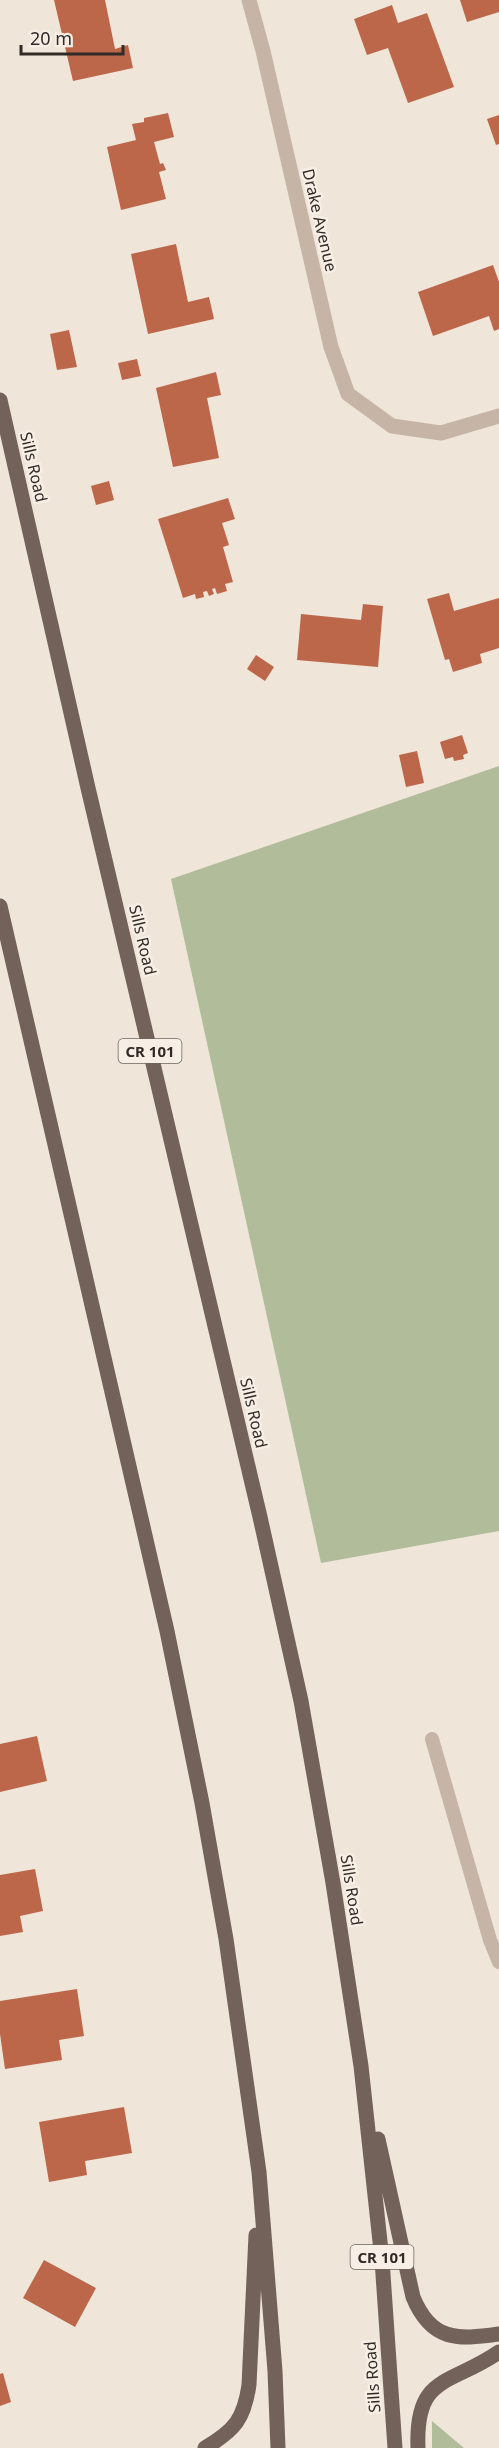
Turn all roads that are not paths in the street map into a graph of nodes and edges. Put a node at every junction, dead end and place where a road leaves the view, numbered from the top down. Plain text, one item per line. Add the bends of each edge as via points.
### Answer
1 (249, 0) edge
2 (1, 406) edge
3 (499, 416) edge
4 (0, 906) edge
5 (432, 1738) dead end
6 (499, 1962) edge
7 (361, 2066) junction
8 (259, 2172) junction
9 (499, 2334) edge
10 (499, 2352) edge
11 (205, 2448) edge
12 (278, 2448) edge
13 (395, 2448) edge
14 (418, 2448) edge

1 - 3 street, Drake Avenue via 331,347 348,394 392,426 441,433
2 - 7 main road, Sills Road / CR 101 via 301,1701
4 - 8 main road via 170,1642 226,1939
5 - 6 lane
7 - 9 main road via 413,2297 420,2313 445,2336
7 - 13 main road, Sills Road / CR 101 via 382,2260
8 - 11 main road via 246,2404 240,2420 225,2436
8 - 12 main road
10 - 14 main road via 441,2382 427,2395 417,2426

